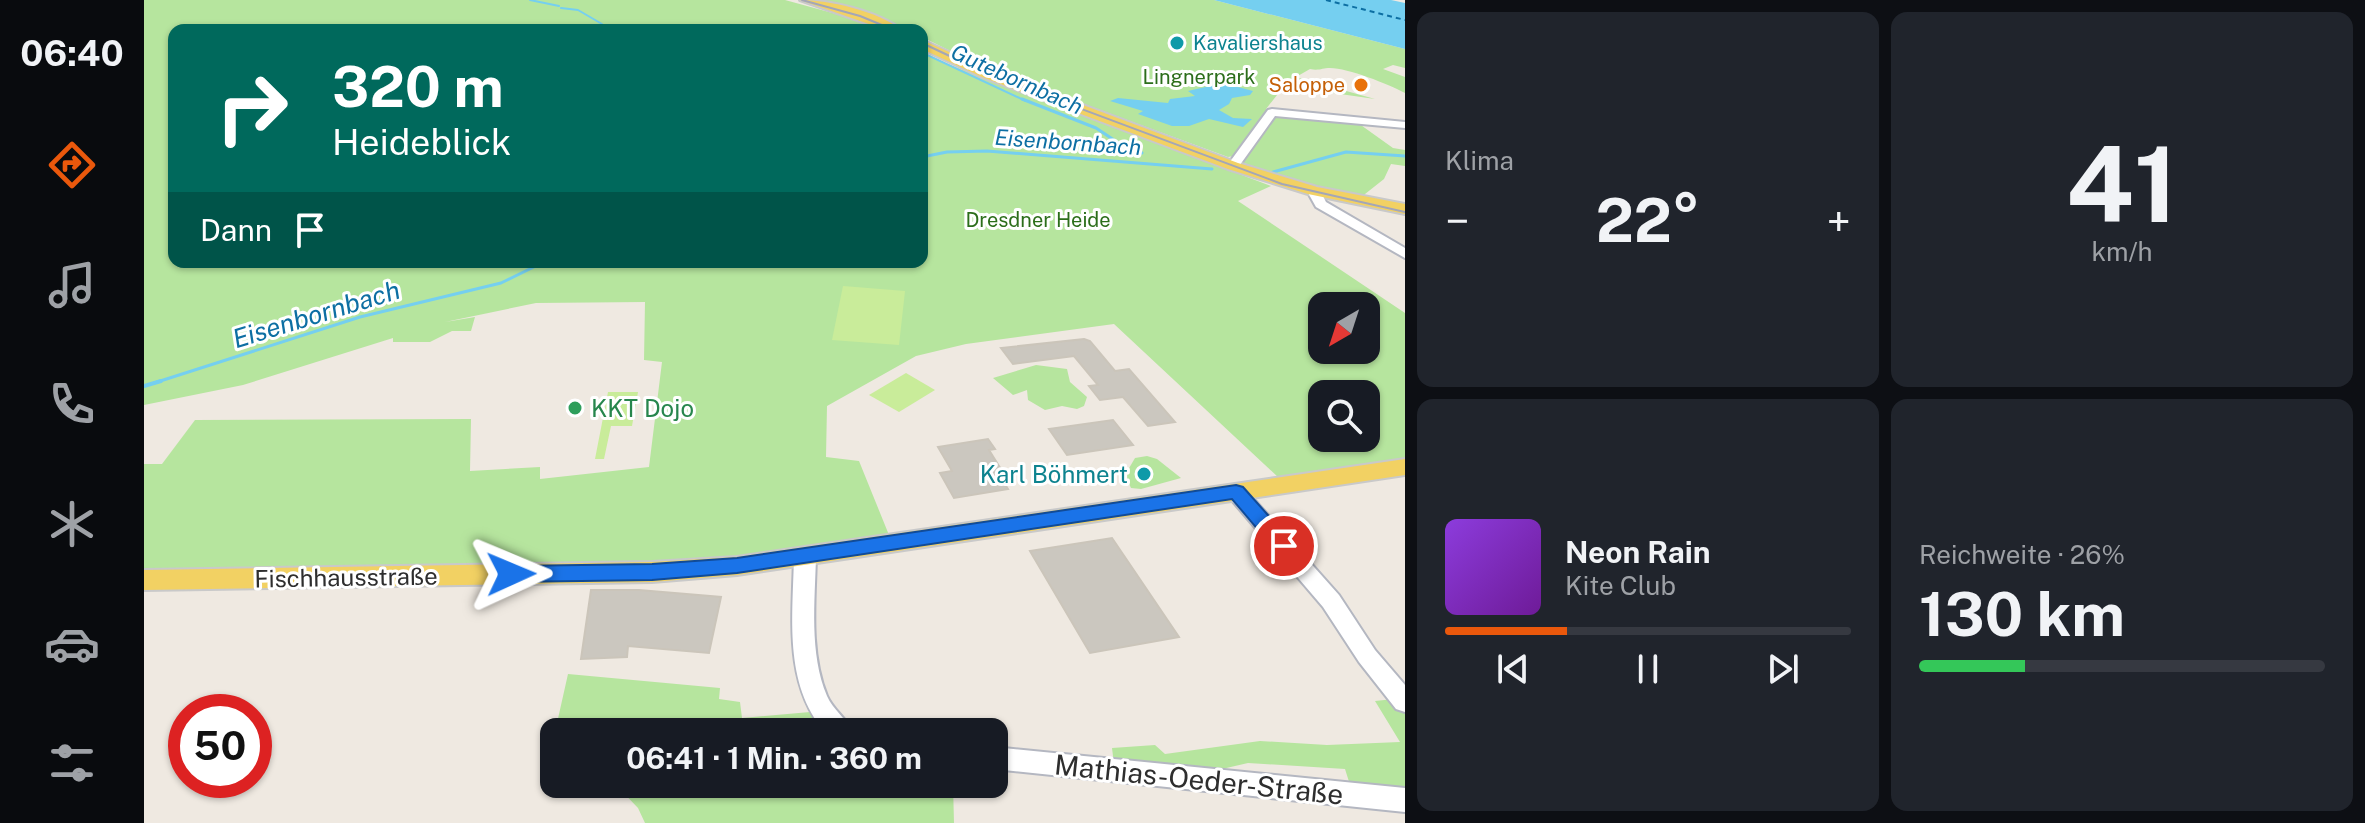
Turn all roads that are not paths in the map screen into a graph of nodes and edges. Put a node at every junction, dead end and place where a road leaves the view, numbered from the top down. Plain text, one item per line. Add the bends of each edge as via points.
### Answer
1 (805, 0) edge
2 (881, 24) edge
3 (928, 47) edge
4 (1405, 125) edge
5 (1233, 166) junction
6 (1316, 195) junction
7 (1405, 209) edge
8 (1405, 217) edge
9 (1405, 254) edge
10 (1405, 467) edge
11 (1236, 492) junction
12 (805, 556) junction
13 (144, 580) edge
14 (1405, 702) edge
15 (825, 718) edge
16 (1008, 759) edge
17 (1405, 800) edge

1 - 2 main road
3 - 5 main road
4 - 5 street via 1272,112
5 - 6 main road via 1251,179
6 - 7 main road
6 - 8 main road
6 - 9 street via 1321,204
10 - 11 main road, Fischhausstraße
11 - 12 main road, Fischhausstraße
11 - 14 street via 1331,601
12 - 13 main road, Fischhausstraße via 652,572
12 - 15 street via 805,650
16 - 17 street, Mathias-Oeder-Straße

